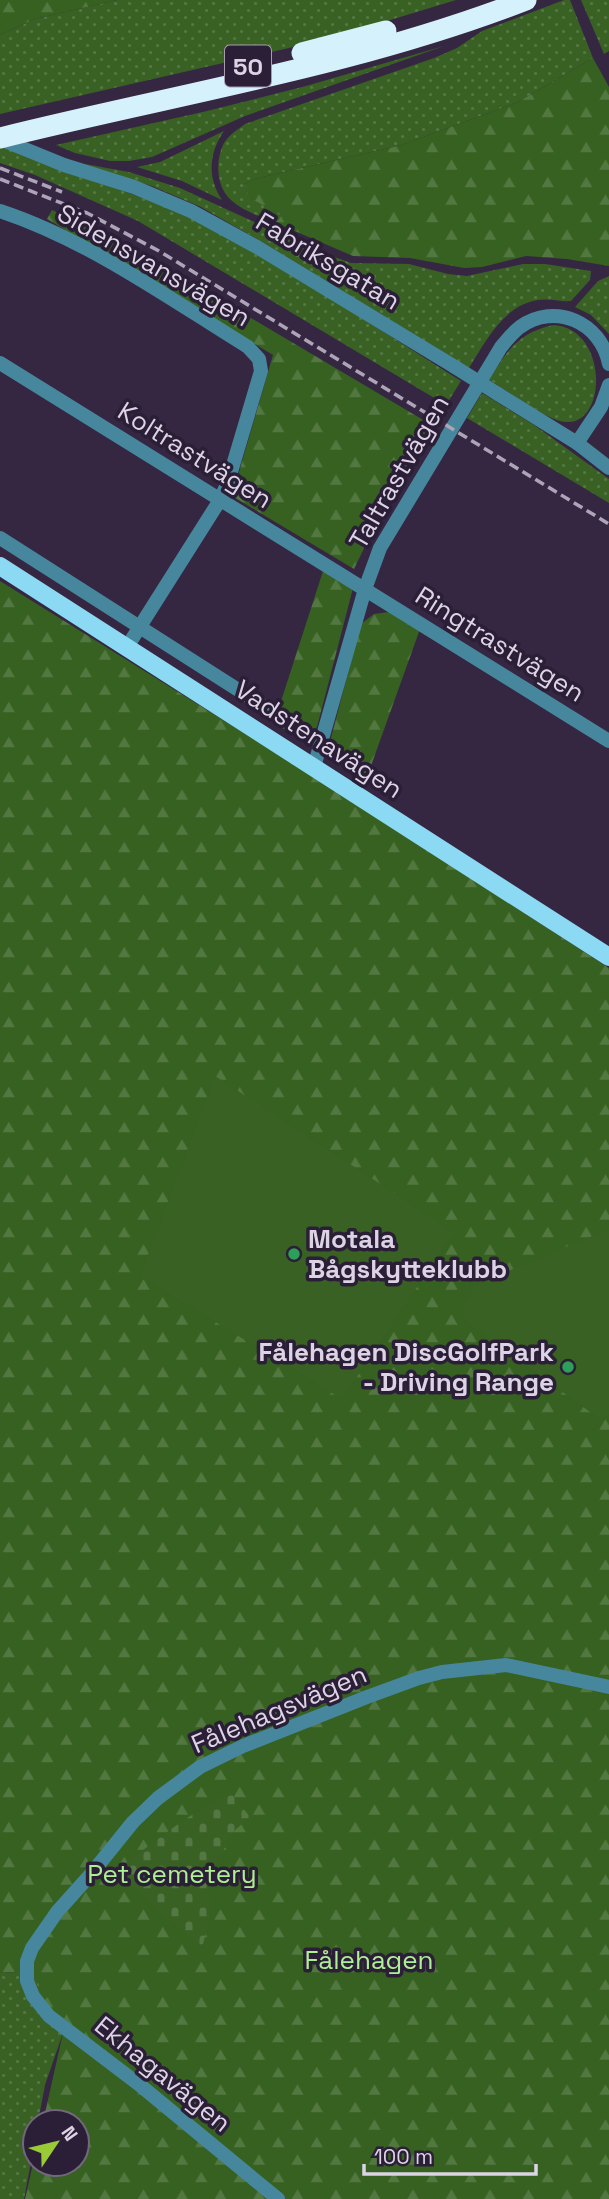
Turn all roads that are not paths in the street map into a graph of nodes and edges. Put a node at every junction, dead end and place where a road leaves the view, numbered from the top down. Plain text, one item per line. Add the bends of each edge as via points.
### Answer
1 (481, 0) edge
2 (521, 2) edge
3 (3, 130) edge
4 (0, 211) edge
5 (0, 363) edge
6 (609, 364) edge
7 (609, 385) edge
8 (576, 443) junction
9 (609, 468) edge
10 (220, 500) junction
11 (0, 538) edge
12 (0, 566) edge
13 (365, 589) junction
14 (139, 627) junction
15 (127, 647) junction
16 (265, 707) dead end
17 (609, 741) edge
18 (314, 767) junction
19 (609, 957) edge
20 (609, 1687) edge
21 (27, 1981) joint
22 (278, 2199) edge

1 - 3 highway, 50 via 348,42
2 - 3 highway, 50 via 352,56 42,127
3 - 8 street, Fabriksgatan, bridge via 64,165 191,211 257,247
4 - 10 street, Sidensvansvägen via 81,247 255,353 261,370
5 - 10 street, Koltrastvägen
6 - 13 street, Taltrastvägen via 598,336 564,316 532,320 509,337 391,528
7 - 8 street via 601,407
8 - 9 street, Fabriksgatan
10 - 13 street, Koltrastvägen
10 - 14 street, Sidensvansvägen
11 - 14 street, Vadstenavägen
12 - 15 main road, Vadstenavägen
13 - 17 street, Ringtrastvägen
13 - 18 street, Taltrastvägen
14 - 15 street, Sidensvansvägen
14 - 16 street, Vadstenavägen
15 - 18 main road, Vadstenavägen
18 - 19 main road, Vadstenavägen
20 - 21 street, Fålehagsvägen via 506,1665 442,1672 232,1751 183,1778 133,1822 32,1948
21 - 22 street, Ekhagavägen via 49,2016

